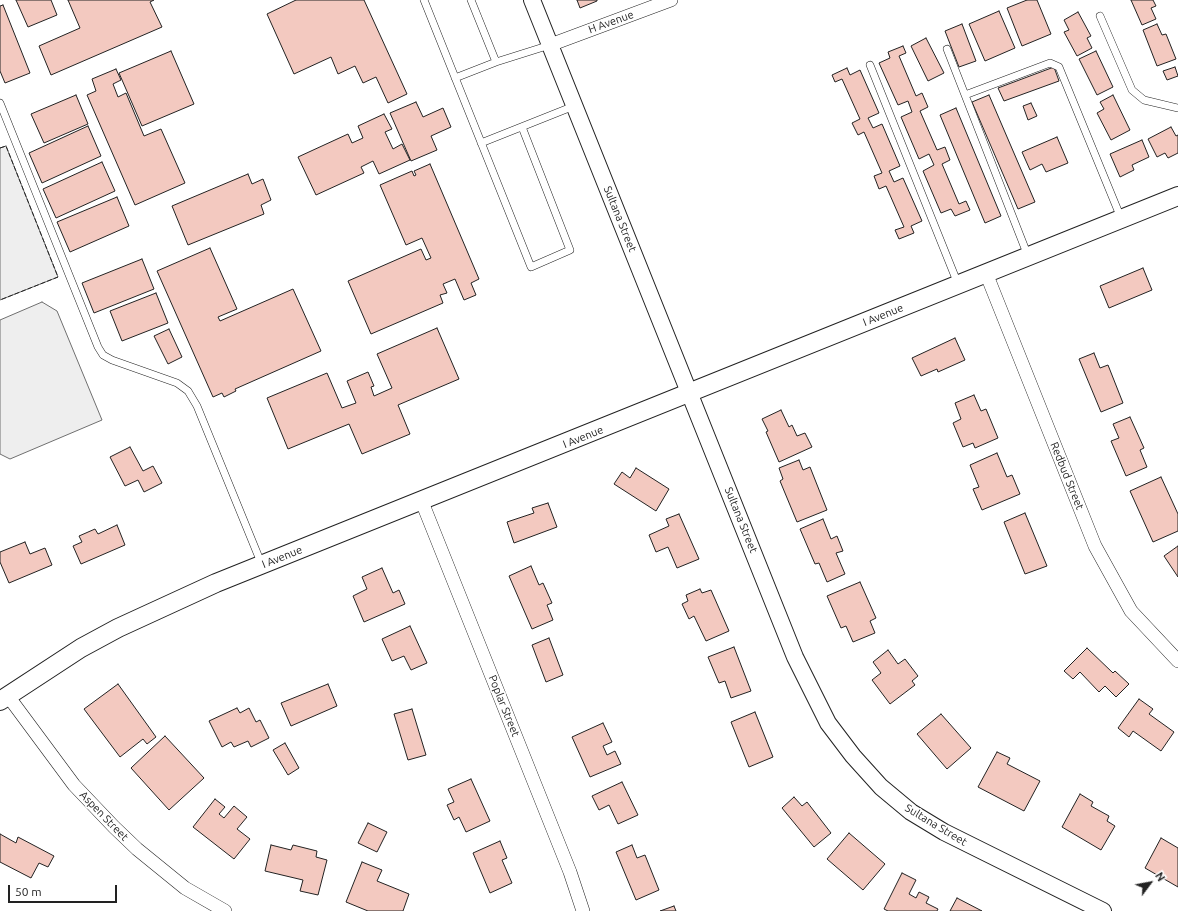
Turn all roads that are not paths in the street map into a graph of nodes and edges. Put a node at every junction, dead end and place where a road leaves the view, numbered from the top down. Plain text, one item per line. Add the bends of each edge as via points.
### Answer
1 (424, 0) edge
2 (471, 0) edge
3 (532, 0) edge
4 (671, 0) edge
5 (1100, 16) dead end
6 (550, 45) junction
7 (946, 49) dead end
8 (496, 62) junction
9 (870, 65) dead end
10 (455, 78) junction
11 (965, 95) junction
12 (0, 103) edge
13 (574, 106) junction
14 (1178, 108) edge
15 (522, 127) junction
16 (481, 143) junction
17 (1178, 196) edge
18 (1121, 218) junction
19 (1028, 256) junction
20 (986, 273) junction
21 (959, 284) junction
22 (690, 394) junction
23 (422, 502) junction
24 (262, 565) junction
25 (1178, 661) edge
26 (4, 698) edge
27 (225, 911) edge
28 (583, 911) edge
29 (1103, 911) edge

1 - 10 lane
2 - 8 lane
3 - 6 street, Sultana Street
4 - 6 street, H Avenue
5 - 14 lane via 1132,90 1144,100
6 - 8 lane
6 - 13 street, Sultana Street
7 - 11 lane
8 - 10 lane
9 - 21 lane
10 - 16 lane
11 - 18 lane via 1050,64 1059,67
11 - 19 lane
12 - 24 lane via 103,356 176,383 188,391 197,406
13 - 15 lane
13 - 22 street, Sultana Street
15 - 16 lane
15 - 16 lane via 570,250 531,266
17 - 18 main road, I Avenue
18 - 19 main road, I Avenue
19 - 20 main road, I Avenue
20 - 21 main road, I Avenue
20 - 25 street, Redbud Street via 1095,546 1131,611
21 - 22 main road, I Avenue
22 - 23 main road, I Avenue
22 - 29 street, Sultana Street via 795,657 828,722 853,756 881,787 917,816
23 - 24 main road, I Avenue
23 - 28 street, Poplar Street via 570,872
24 - 26 main road, I Avenue via 118,628 81,648
26 - 27 street, Aspen Street via 74,785 114,827 185,888

